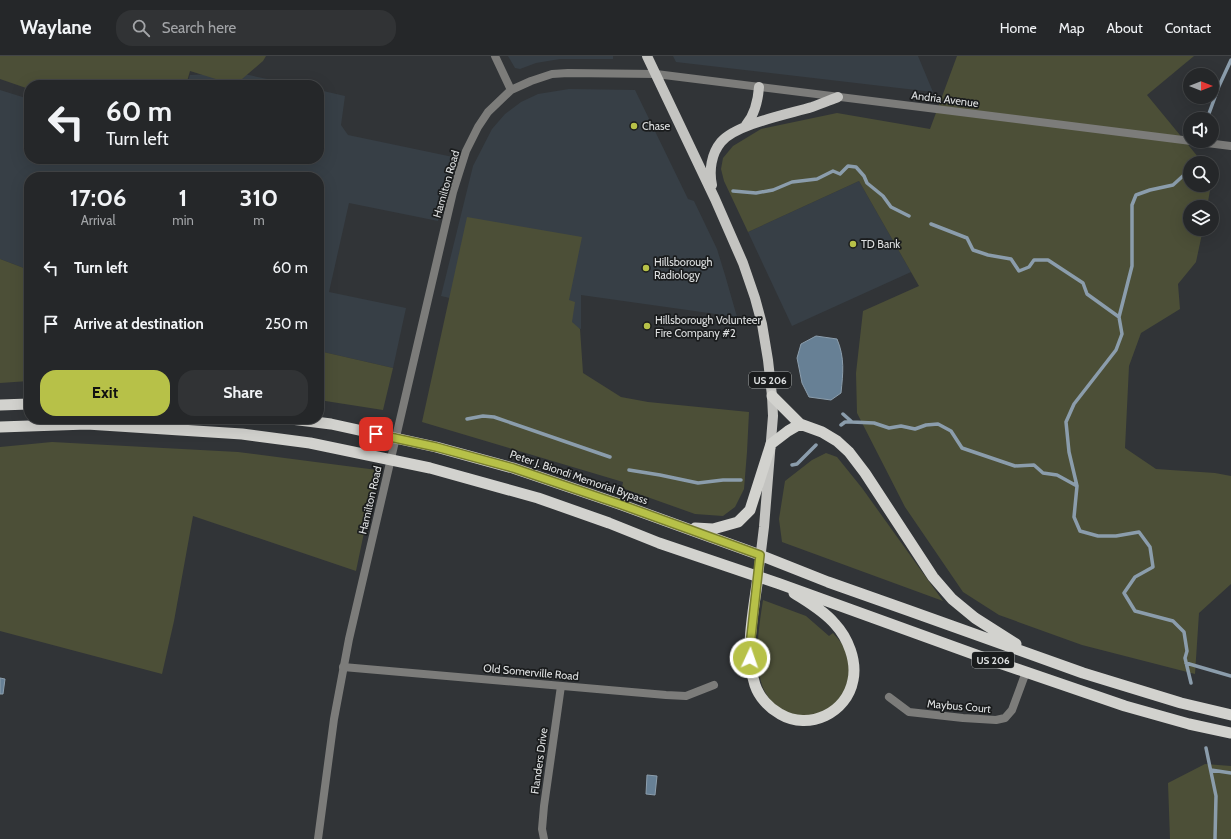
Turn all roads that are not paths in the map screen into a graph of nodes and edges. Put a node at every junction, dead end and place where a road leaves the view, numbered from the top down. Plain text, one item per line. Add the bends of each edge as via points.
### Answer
1 (495, 56) edge
2 (647, 56) edge
3 (656, 74) junction
4 (759, 87) junction
5 (512, 90) junction
6 (838, 97) junction
7 (746, 125) junction
8 (1231, 146) edge
9 (715, 199) junction
10 (772, 396) junction
11 (24, 404) edge
12 (0, 405) edge
13 (324, 423) edge
14 (800, 424) junction
15 (0, 427) edge
16 (771, 444) junction
17 (681, 527) junction
18 (760, 555) junction
19 (758, 576) junction
20 (780, 584) junction
21 (1032, 654) junction
22 (343, 667) junction
23 (1026, 672) junction
24 (714, 685) dead end
25 (561, 686) junction
26 (889, 697) dead end
27 (1231, 715) edge
28 (1231, 733) edge
29 (318, 839) edge
30 (544, 839) edge

1 - 5 street
2 - 3 main road, US 206
3 - 4 street, Andria Avenue
3 - 5 street, Hamilton Road via 568,72 538,78
3 - 9 main road, US 206
4 - 6 street, Andria Avenue
4 - 7 main road via 756,106
5 - 22 street, Hamilton Road via 488,112 462,160
6 - 7 main road via 813,107
6 - 8 street, Andria Avenue
7 - 9 main road via 722,140 716,149 712,159 711,180
9 - 10 main road, US 206 via 755,298 765,338
10 - 14 highway
10 - 16 main road, US 206
11 - 12 highway
13 - 17 highway, Peter J. Biondi Memorial Bypass via 428,445 513,468
14 - 16 highway
14 - 21 highway via 822,432 849,452 933,577 952,599 975,618
15 - 19 highway via 95,424 242,434 310,443 430,468 538,498
16 - 17 highway via 750,510 738,522 713,529
16 - 18 main road, US 206
17 - 18 highway, Peter J. Biondi Memorial Bypass
18 - 19 main road, US 206
18 - 21 highway, US 206
19 - 20 highway, US 206
19 - 20 highway via 750,658 756,686 772,710 786,718 801,722 814,720 827,716 839,707 848,694 853,680 854,664 844,637 835,624 825,614
20 - 23 highway, US 206
21 - 27 highway, US 206 via 1083,673 1181,703
22 - 25 street, Old Somerville Road
22 - 29 street, Hamilton Road
23 - 26 street, Maybus Court via 1012,710 1005,718 996,720 908,712
23 - 28 highway, US 206 via 1125,706
24 - 25 street, Old Somerville Road via 686,696
25 - 30 street, Flanders Drive via 544,806

